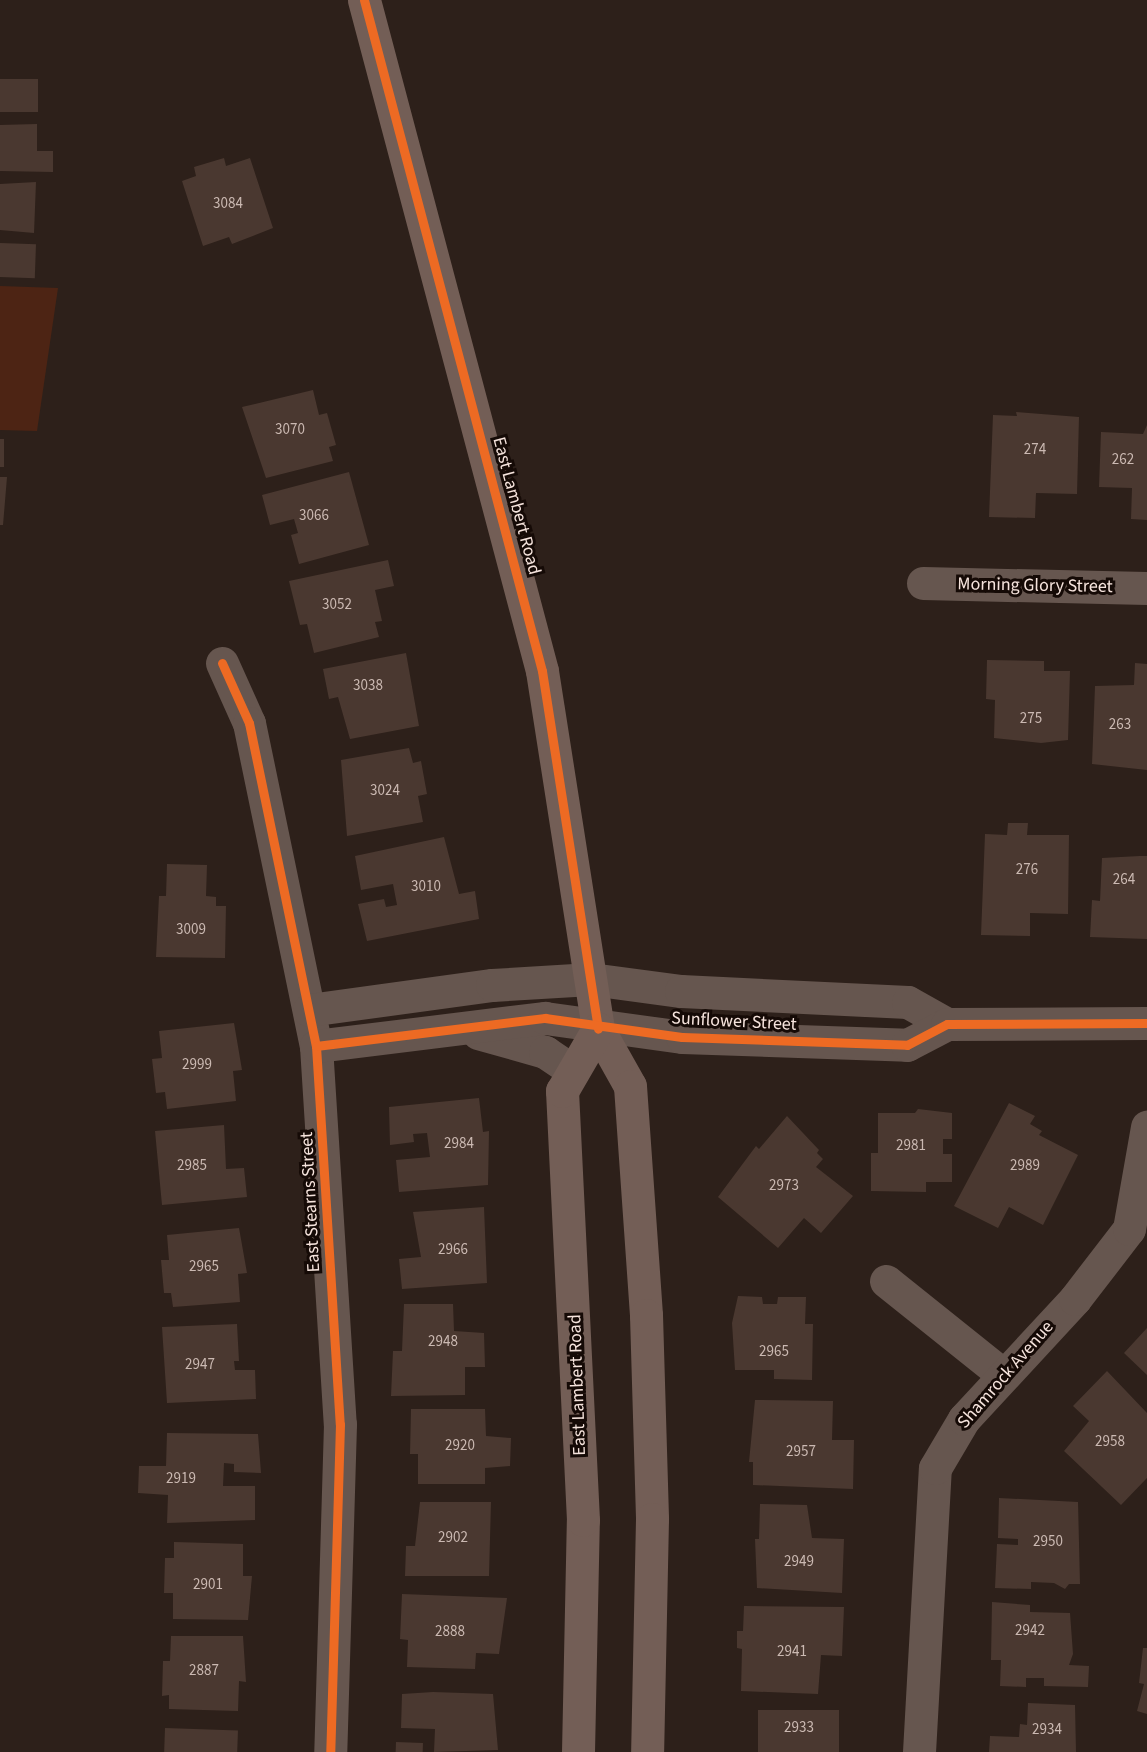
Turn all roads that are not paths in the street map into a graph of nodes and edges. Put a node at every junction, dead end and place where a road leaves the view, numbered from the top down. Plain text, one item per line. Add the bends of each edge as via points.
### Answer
1 (364, 0) edge
2 (923, 583) dead end
3 (1147, 588) edge
4 (222, 663) dead end
5 (591, 979) junction
6 (309, 1010) junction
7 (1147, 1023) edge
8 (947, 1024) junction
9 (450, 1028) junction
10 (598, 1029) junction
11 (316, 1046) junction
12 (573, 1071) junction
13 (1147, 1127) edge
14 (886, 1281) dead end
15 (1002, 1374) junction
16 (330, 1752) edge
17 (578, 1752) edge
18 (648, 1752) edge
19 (919, 1752) edge

1 - 5 main road, East Lambert Road via 542,672
2 - 3 street, Morning Glory Street
4 - 6 street, East Stearns Street via 249,723
5 - 6 street, Sunflower Street via 492,985
5 - 8 street, Sunflower Street via 681,991 908,1002
5 - 10 main road, East Lambert Road
6 - 11 street, East Stearns Street
7 - 8 street, Sunflower Street
8 - 10 street, Sunflower Street via 907,1046 682,1037
9 - 10 street, Sunflower Street via 545,1018
9 - 11 street, Sunflower Street
9 - 12 street via 515,1041 561,1060
10 - 12 main road, East Lambert Road
10 - 18 main road, East Lambert Road via 630,1086 645,1303 652,1519
11 - 16 street, East Stearns Street via 340,1424
12 - 17 main road, East Lambert Road via 562,1091 583,1520
13 - 15 street, Shamrock Avenue via 1129,1229 1075,1299
14 - 15 street
15 - 19 street, Shamrock Avenue via 963,1419 935,1468

